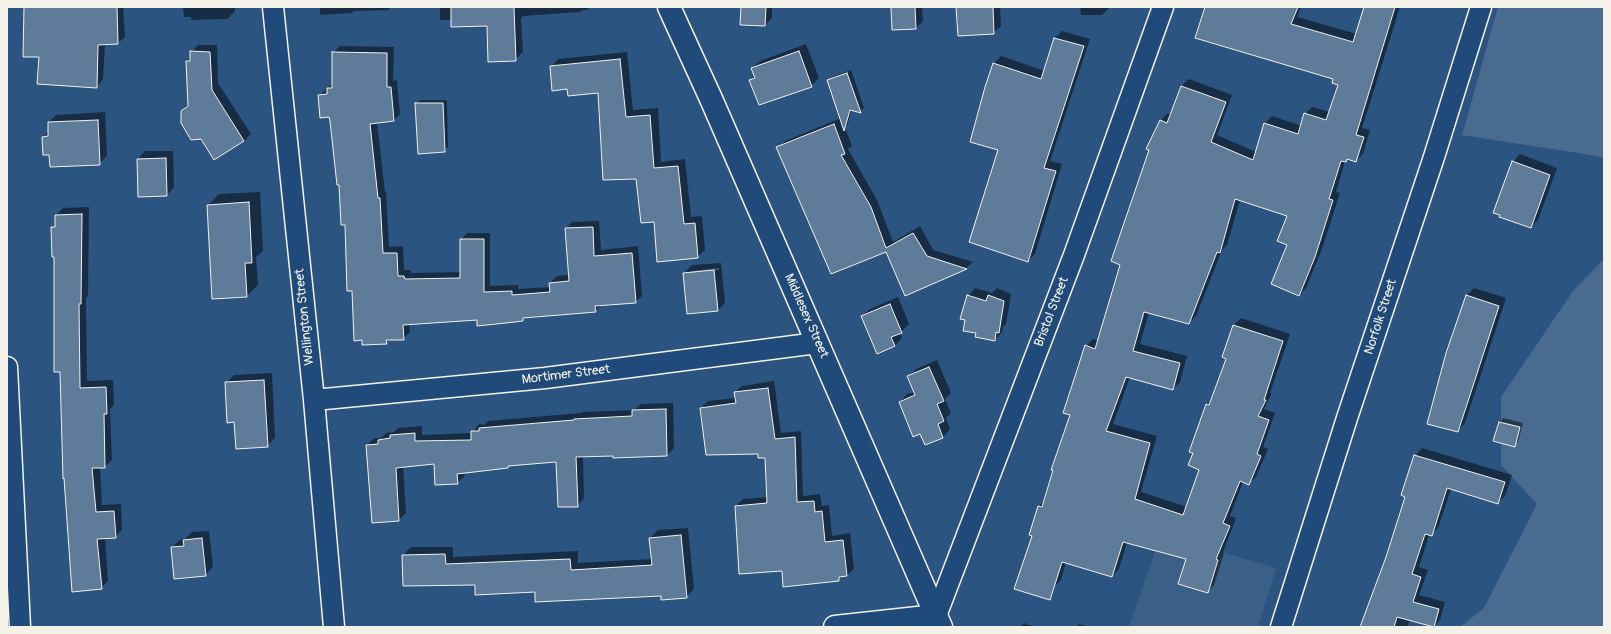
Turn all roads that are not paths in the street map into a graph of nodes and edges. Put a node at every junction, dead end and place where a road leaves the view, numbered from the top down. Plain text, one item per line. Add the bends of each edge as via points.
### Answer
1 (273, 7) edge
2 (669, 7) edge
3 (1163, 7) edge
4 (1482, 7) edge
5 (817, 343) junction
6 (7, 367) edge
7 (314, 400) junction
8 (938, 621) edge
9 (20, 627) edge
10 (334, 627) edge
11 (835, 627) edge
12 (1281, 627) edge

1 - 7 street, Wellington Street
2 - 5 street, Middlesex Street
3 - 8 street, Bristol Street
4 - 12 street, Norfolk Street
5 - 7 street, Mortimer Street via 545,378
5 - 8 street, Middlesex Street
6 - 9 street
7 - 10 street, Wellington Street
8 - 11 street

